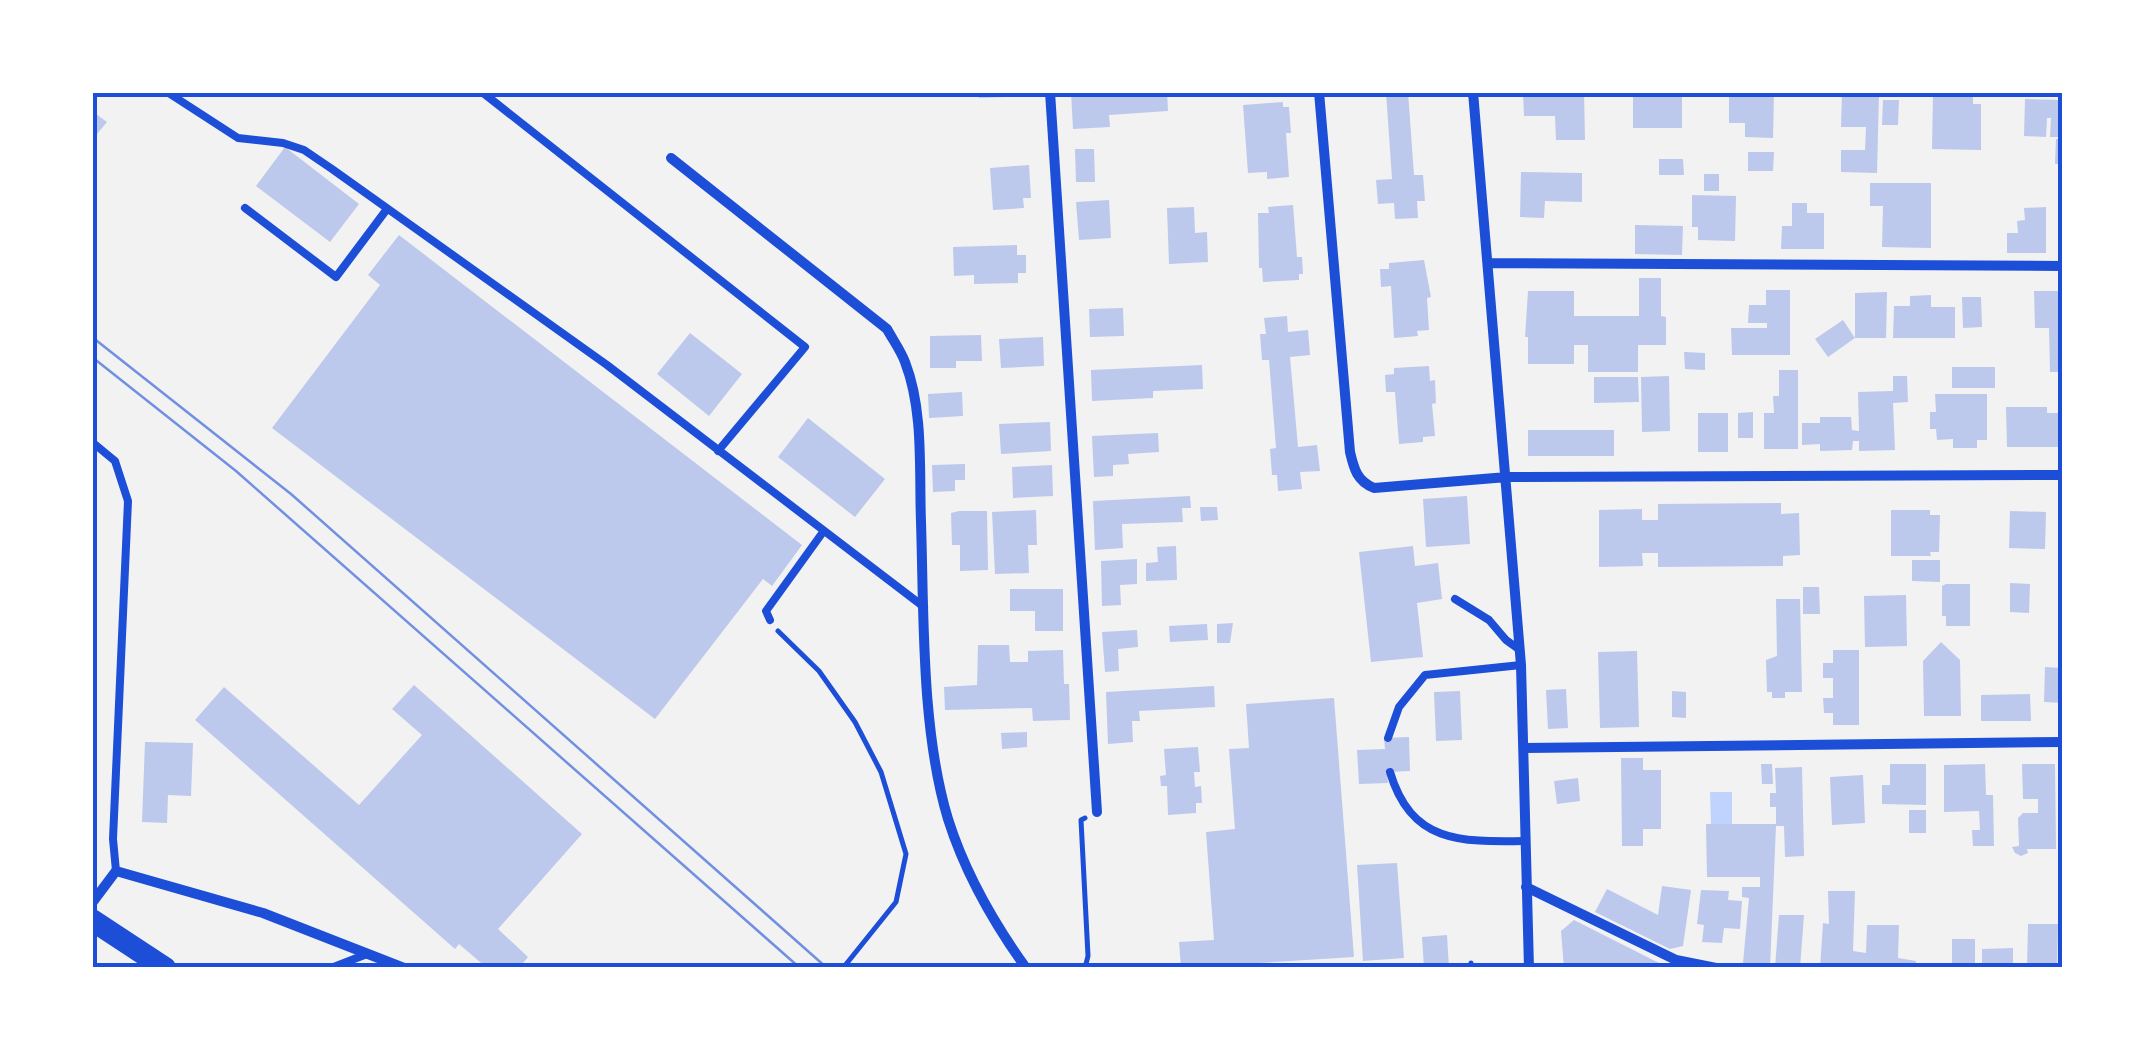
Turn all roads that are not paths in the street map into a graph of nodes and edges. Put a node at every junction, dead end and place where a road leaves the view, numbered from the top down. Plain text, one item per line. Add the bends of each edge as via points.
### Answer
1 (168, 92) edge
2 (482, 92) edge
3 (1050, 92) edge
4 (1319, 92) edge
5 (1473, 92) edge
6 (671, 158) dead end
7 (245, 208) dead end
8 (387, 209) junction
9 (1488, 262) junction
10 (2062, 266) edge
11 (92, 442) edge
12 (718, 452) junction
13 (2062, 474) edge
14 (1507, 477) junction
15 (823, 532) junction
16 (1454, 598) dead end
17 (924, 607) junction
18 (770, 620) road end
19 (1520, 650) junction
20 (1521, 665) junction
21 (1388, 738) dead end
22 (2062, 742) edge
23 (1524, 748) junction
24 (1390, 772) dead end
25 (1097, 812) road end
26 (1525, 841) junction
27 (116, 871) junction
28 (1526, 887) junction
29 (92, 903) edge
30 (92, 920) edge
31 (366, 954) junction
32 (1676, 964) edge
33 (165, 968) edge
34 (332, 968) edge
35 (404, 968) edge
36 (1026, 968) edge
37 (1529, 968) edge
38 (1716, 968) edge

1 - 8 lane via 238,138 304,150
2 - 12 lane via 805,347
3 - 25 street
4 - 14 street via 1356,476 1374,488
5 - 9 street
6 - 17 street via 887,329 906,363 917,418
7 - 8 lane via 336,276
8 - 12 lane
9 - 10 street
9 - 14 street
11 - 27 lane via 115,461 128,501 112,840
12 - 15 lane
13 - 14 street
14 - 19 street
15 - 17 lane
15 - 18 lane via 766,610
16 - 19 lane
17 - 36 street via 936,767 948,820 973,882
19 - 20 street
20 - 21 lane via 1426,675 1399,707
20 - 23 street
22 - 23 street
23 - 26 street
24 - 26 lane via 1397,795 1421,826 1481,842
26 - 28 street
27 - 29 street
27 - 31 street via 264,913
28 - 32 street
28 - 37 street
30 - 33 main road
31 - 34 lane
31 - 35 street
32 - 38 street

